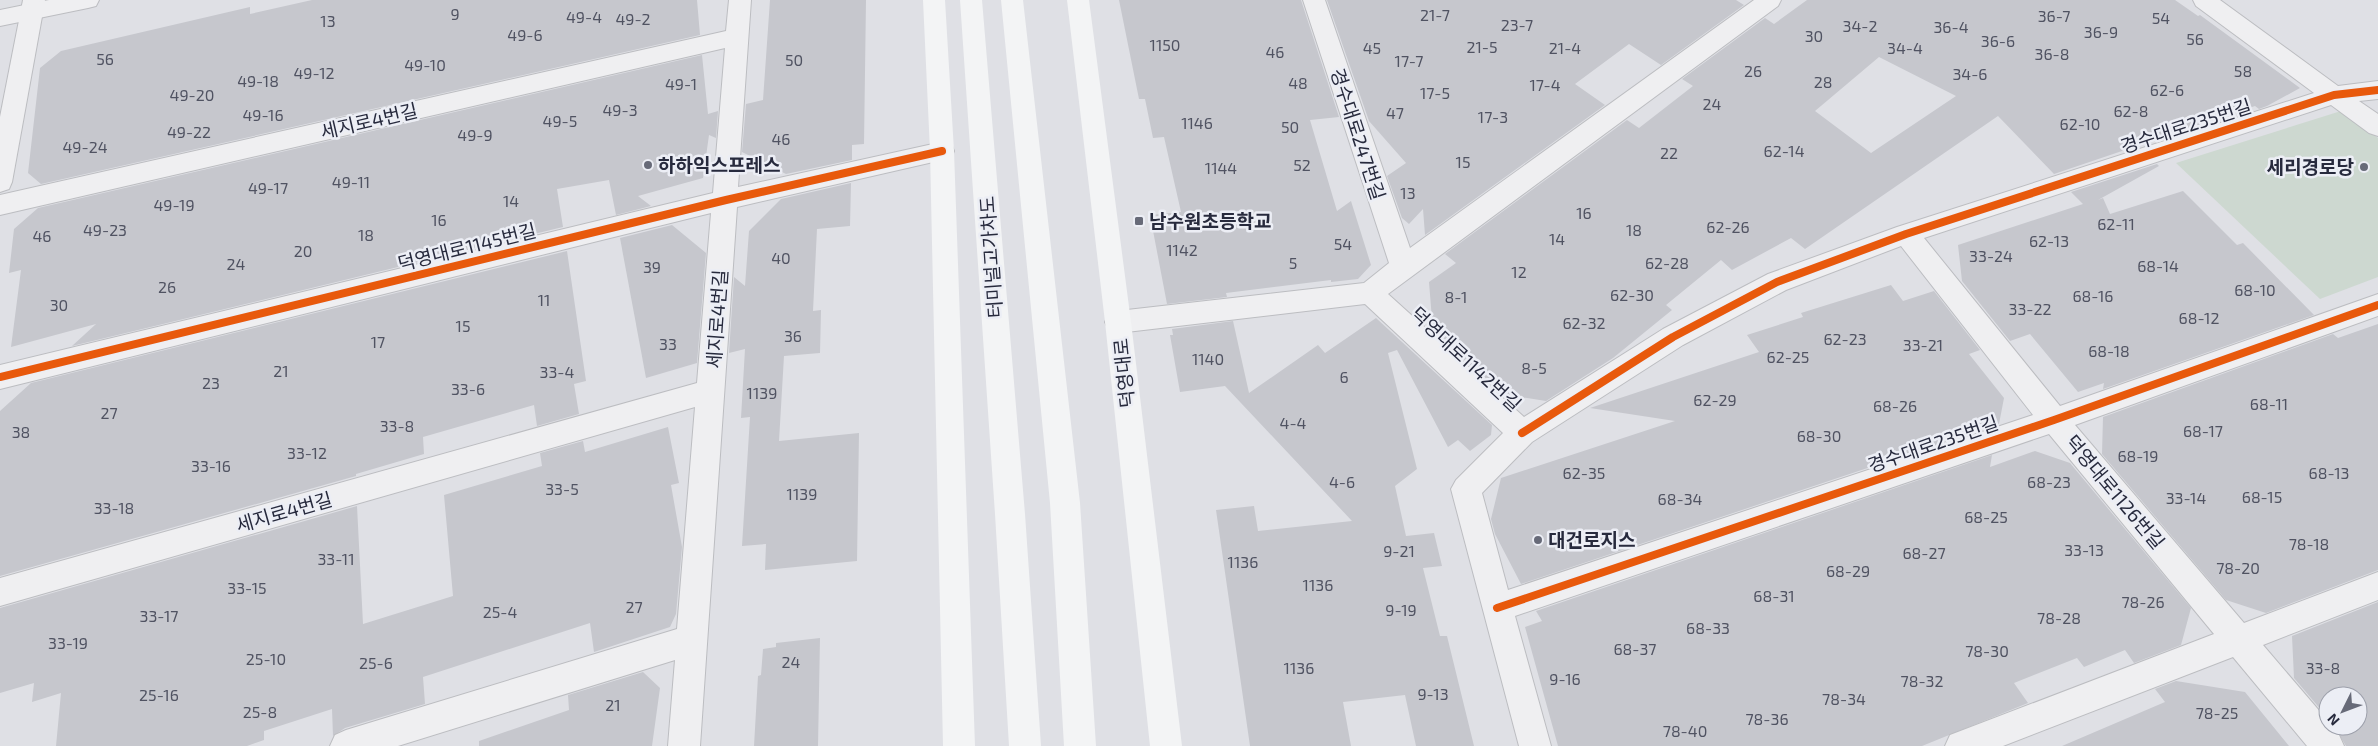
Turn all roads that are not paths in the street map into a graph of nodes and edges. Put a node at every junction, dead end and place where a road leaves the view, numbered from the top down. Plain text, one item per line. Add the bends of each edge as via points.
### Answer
1 (88, 0) edge
2 (740, 0) edge
3 (934, 0) edge
4 (971, 0) edge
5 (1012, 0) edge
6 (1078, 0) edge
7 (1314, 0) edge
8 (1770, 0) edge
9 (2204, 0) edge
10 (33, 6) edge
11 (0, 18) edge
12 (738, 37) junction
13 (2378, 90) edge
14 (2334, 95) junction
15 (2378, 126) edge
16 (942, 151) junction
17 (0, 182) edge
18 (726, 200) junction
19 (0, 205) edge
20 (1906, 234) junction
21 (1403, 267) junction
22 (1370, 293) junction
23 (2378, 305) edge
24 (1118, 322) junction
25 (0, 377) edge
26 (711, 392) junction
27 (2054, 420) junction
28 (1522, 432) junction
29 (2378, 586) edge
30 (0, 592) edge
31 (1497, 608) junction
32 (693, 639) junction
33 (2240, 641) junction
34 (346, 746) edge
35 (684, 746) edge
36 (960, 746) edge
37 (1025, 746) edge
38 (1080, 746) edge
39 (1166, 746) edge
40 (1535, 746) edge
41 (1961, 746) edge
42 (2328, 746) edge

1 - 10 street
2 - 12 street, 세지로4번길
3 - 16 main road
4 - 37 main road, 터미널고가차도
5 - 38 main road via 1065,503
6 - 24 main road, 덕영대로
7 - 21 street, 경수대로247번길
8 - 21 street
9 - 14 street
10 - 11 street
10 - 17 street
12 - 18 street, 세지로4번길
12 - 19 street, 세지로4번길
13 - 14 street, 경수대로235번길
14 - 15 street
14 - 20 street, 경수대로235번길
16 - 18 street, 덕영대로1145번길
16 - 36 main road
18 - 25 street, 덕영대로1145번길
18 - 26 street, 세지로4번길
20 - 27 street, 덕영대로1126번길
20 - 28 street, 경수대로235번길 via 1777,282 1673,337
21 - 22 street
22 - 24 street
22 - 28 street, 덕영대로1142번길
23 - 27 street, 경수대로235번길
24 - 39 main road, 덕영대로
26 - 30 street, 세지로4번길
26 - 32 street, 세지로4번길
27 - 31 street, 경수대로235번길
27 - 33 street, 덕영대로1126번길
28 - 31 street, 덕영대로1142번길 via 1466,489
29 - 33 street
31 - 40 street
32 - 34 street
32 - 35 street, 세지로4번길
33 - 41 street
33 - 42 street, 덕영대로1126번길

